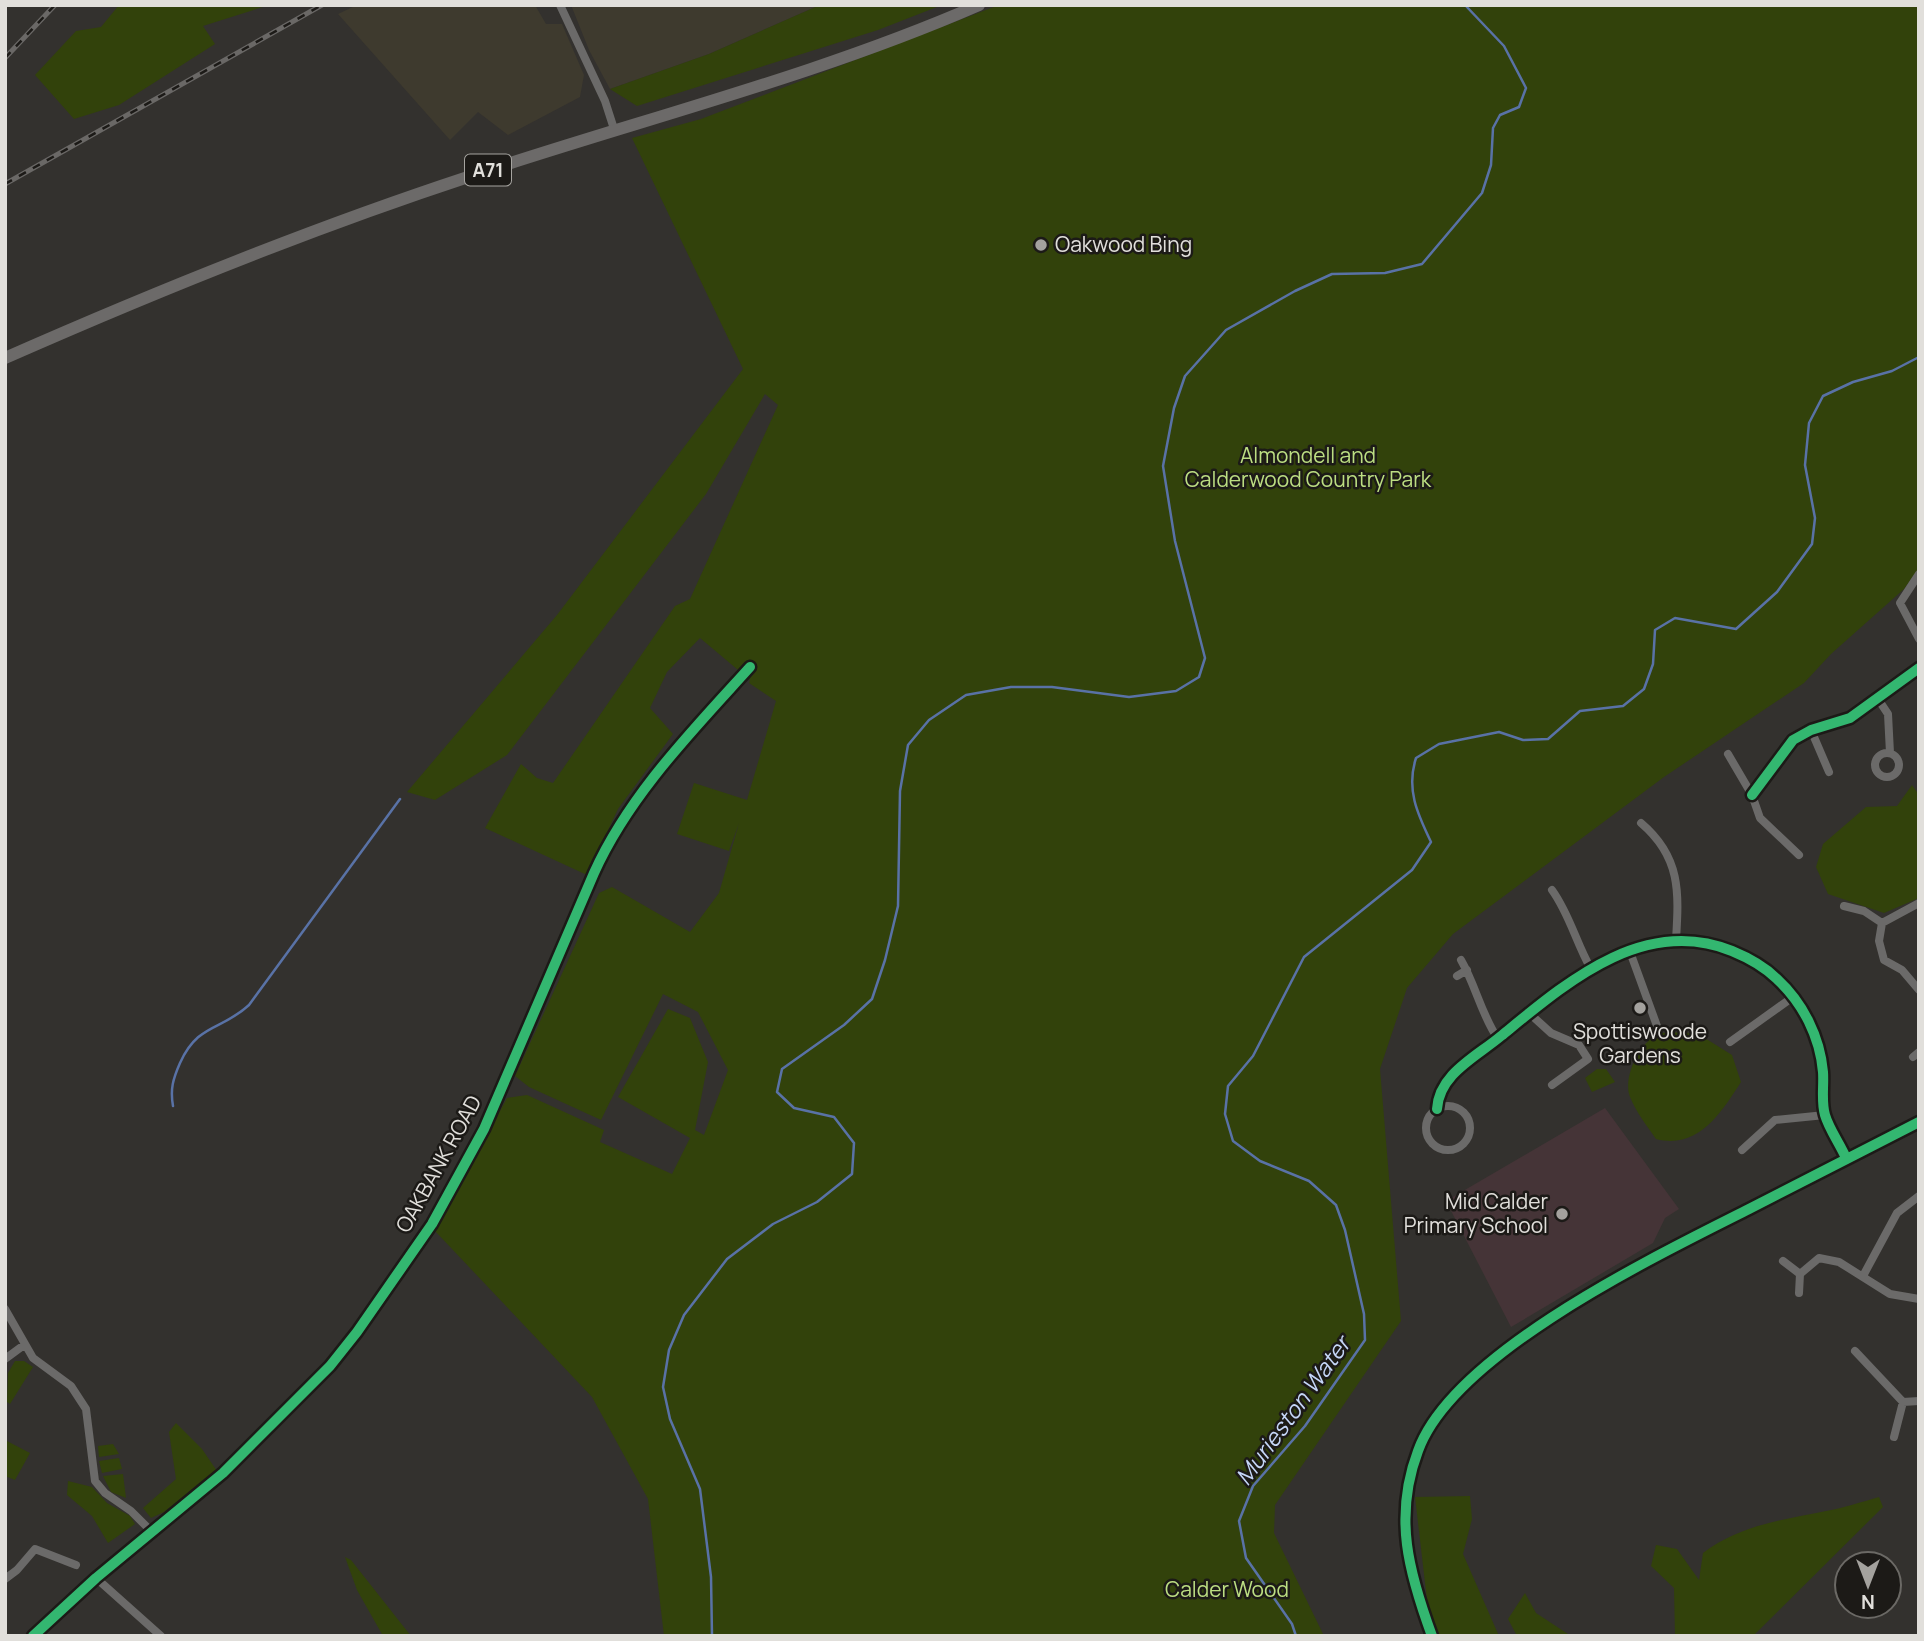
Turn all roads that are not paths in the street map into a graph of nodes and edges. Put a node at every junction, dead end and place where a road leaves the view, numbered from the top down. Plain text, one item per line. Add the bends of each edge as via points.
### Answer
1 (560, 5) edge
2 (979, 5) edge
3 (615, 132) junction
4 (5, 358) edge
5 (1919, 573) edge
6 (1919, 639) edge
7 (750, 667) dead end
8 (1919, 668) edge
9 (1877, 696) junction
10 (1811, 730) junction
11 (1890, 753) dead end
12 (1728, 754) dead end
13 (1829, 772) dead end
14 (1752, 795) junction
15 (1642, 823) dead end
16 (1799, 855) dead end
17 (1552, 890) dead end
18 (1919, 903) edge
19 (1844, 906) dead end
20 (1882, 923) junction
21 (1676, 940) junction
22 (1629, 949) junction
23 (1461, 960) dead end
24 (1591, 969) junction
25 (1467, 970) junction
26 (1457, 976) dead end
27 (1919, 990) edge
28 (1793, 997) junction
29 (1529, 1013) junction
30 (1657, 1026) dead end
31 (1498, 1039) junction
32 (1730, 1042) dead end
33 (1552, 1085) dead end
34 (1437, 1109) junction
35 (1825, 1115) junction
36 (1918, 1125) edge
37 (1742, 1150) dead end
38 (1846, 1158) junction
39 (1919, 1196) edge
40 (1783, 1261) dead end
41 (1800, 1274) junction
42 (1863, 1276) junction
43 (1799, 1293) dead end
44 (1919, 1299) edge
45 (5, 1309) edge
46 (23, 1345) junction
47 (1855, 1351) dead end
48 (5, 1359) edge
49 (1919, 1401) edge
50 (1903, 1402) junction
51 (1894, 1437) dead end
52 (152, 1532) junction
53 (76, 1564) dead end
54 (96, 1578) junction
55 (5, 1579) edge
56 (33, 1636) edge
57 (161, 1636) edge
58 (1432, 1636) edge

1 - 3 street
2 - 3 main road, A71 via 853,55
3 - 4 main road, A71 via 324,227
5 - 6 street via 1900,603
7 - 52 street, OAKBANK ROAD via 668,760 602,857 484,1129 432,1224 358,1332 223,1473
8 - 9 street
9 - 10 street via 1850,718
9 - 11 street via 1888,714
10 - 13 street
10 - 14 street via 1793,740
12 - 14 street
14 - 16 street via 1760,818
15 - 21 street via 1661,839 1670,857 1677,884
17 - 24 street via 1566,910
18 - 20 street
19 - 20 street via 1864,911
20 - 27 street via 1879,941 1884,960 1902,970
21 - 22 street
21 - 28 street via 1718,945 1754,960
22 - 24 street
22 - 30 street
23 - 25 street
24 - 29 street
25 - 26 street
25 - 31 street via 1475,982 1484,1018
28 - 32 street
28 - 35 street via 1818,1044
29 - 31 street
29 - 33 street via 1551,1033 1579,1045 1588,1059
31 - 34 street via 1456,1071 1438,1097
34 - 34 street via 1458,1109 1468,1120 1469,1132 1459,1147 1443,1150 1430,1142 1427,1121
35 - 37 street via 1775,1119
35 - 38 street
36 - 38 street
38 - 58 street via 1558,1314 1521,1339 1451,1400 1418,1449 1409,1477 1405,1517 1407,1557
39 - 42 street via 1897,1213
40 - 41 street
41 - 42 street via 1819,1258 1839,1262
41 - 43 street
42 - 44 street via 1889,1294
45 - 46 street
46 - 48 street
46 - 52 street via 71,1386 86,1409 95,1481
47 - 50 street
49 - 50 street
50 - 51 street
52 - 54 street, OAKBANK ROAD
53 - 55 street via 35,1549
54 - 56 street, OAKBANK ROAD
54 - 57 street

